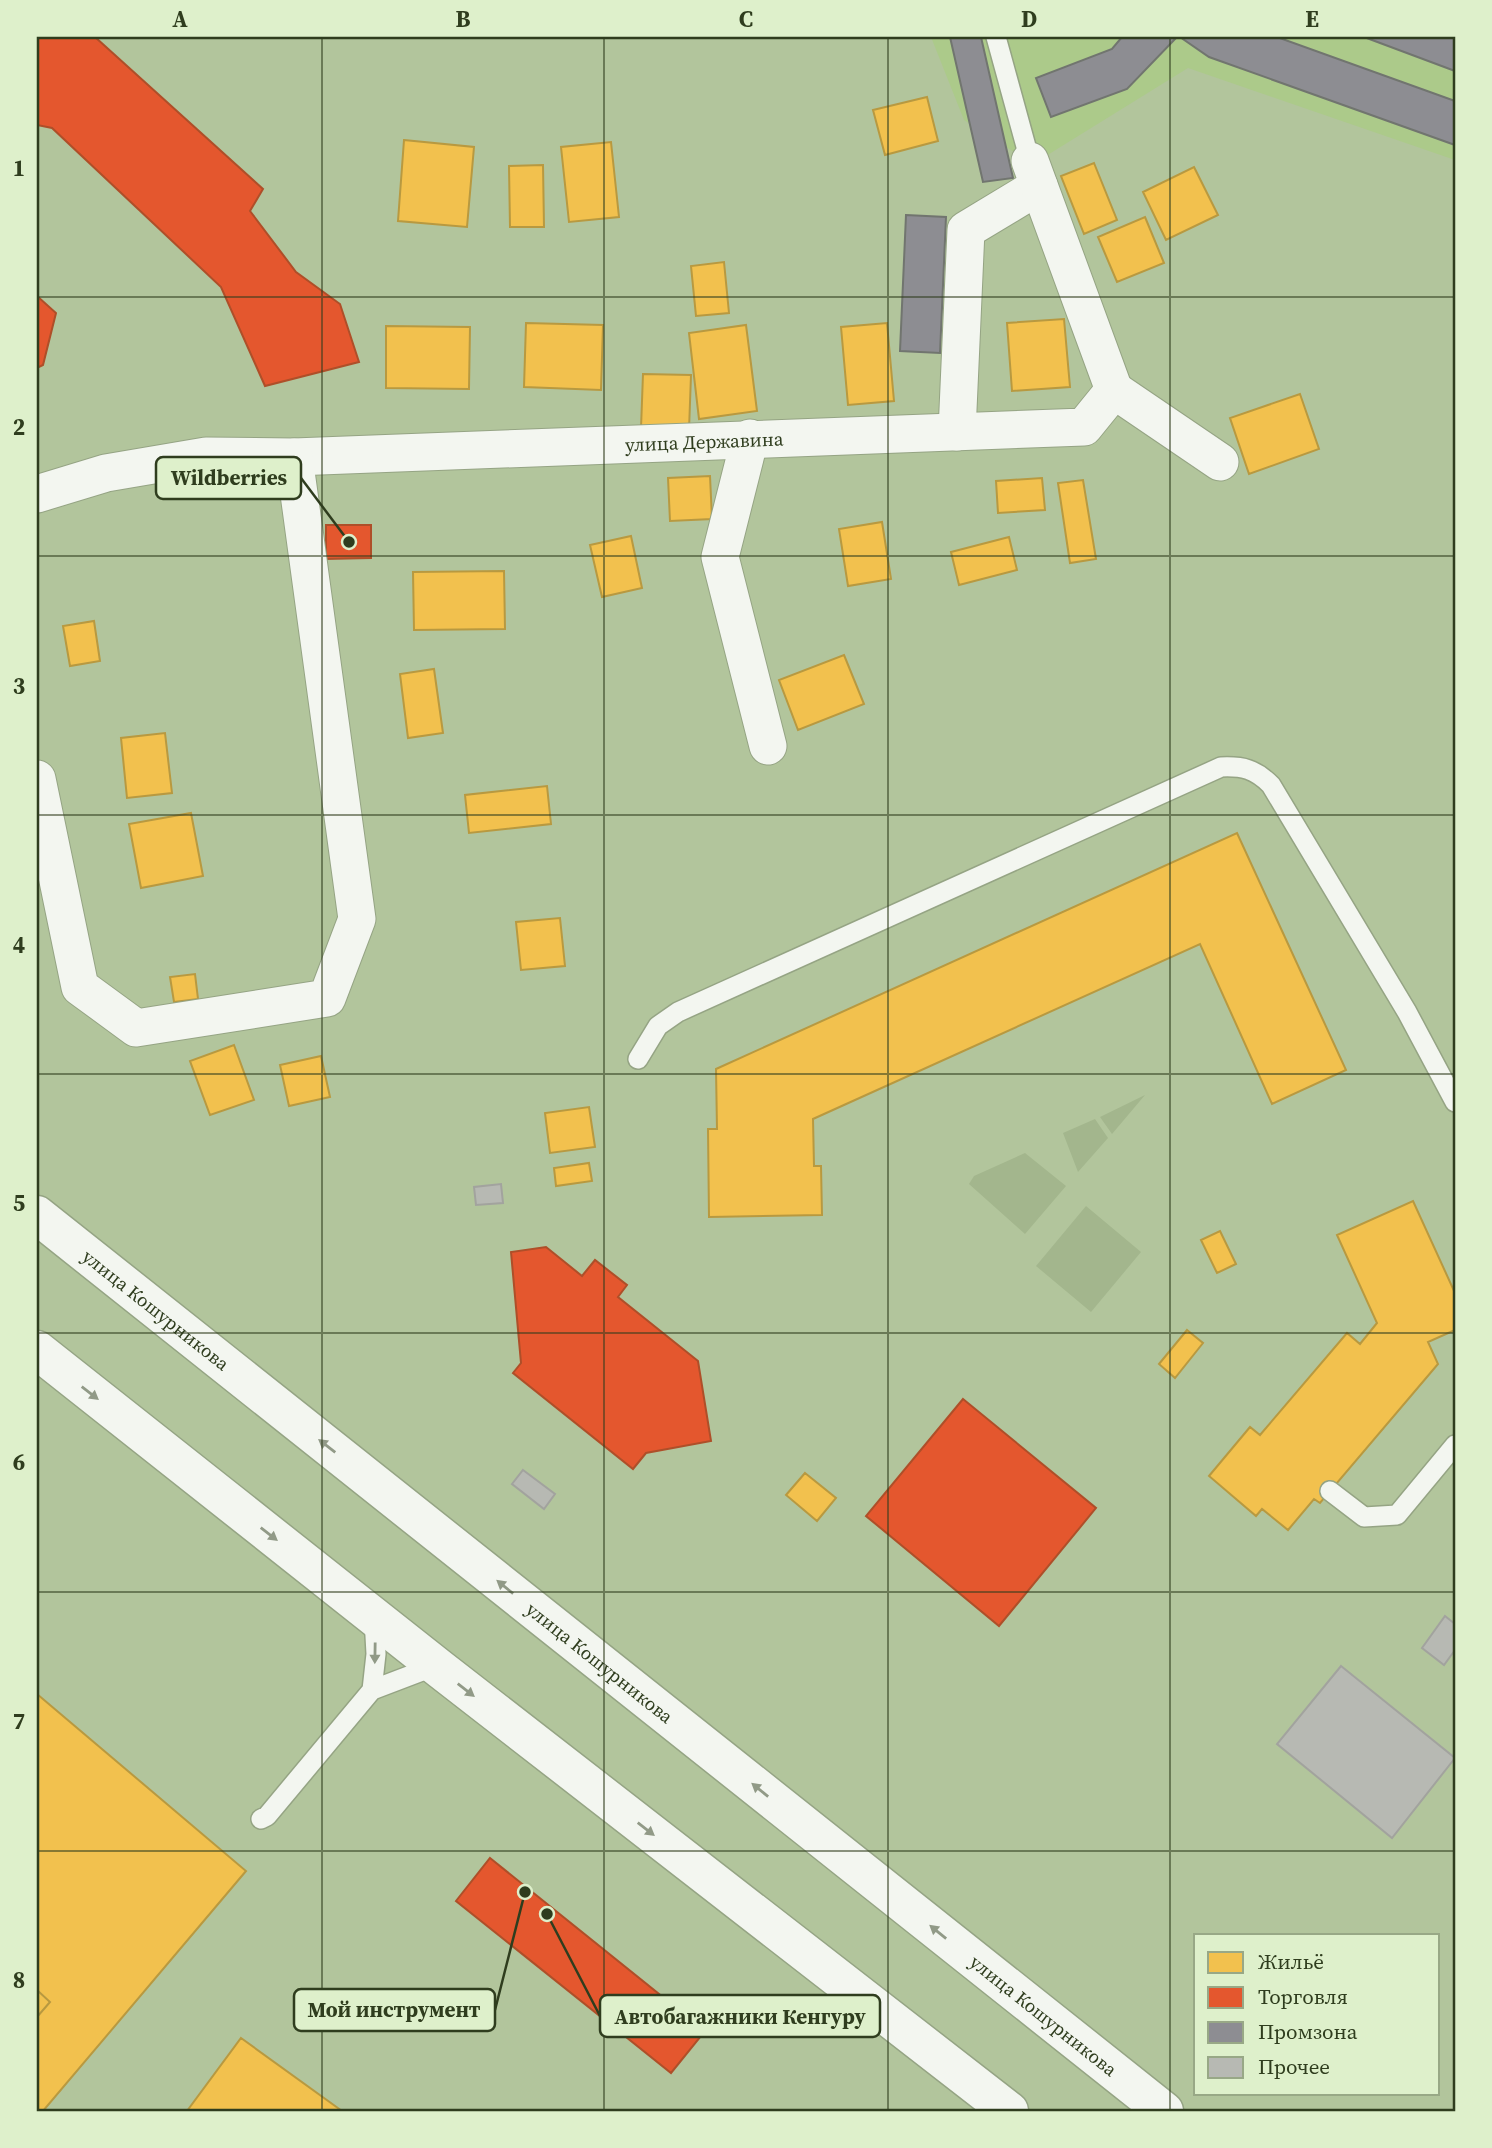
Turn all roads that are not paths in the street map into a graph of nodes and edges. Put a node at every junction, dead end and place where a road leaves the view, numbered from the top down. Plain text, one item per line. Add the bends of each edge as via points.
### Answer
1 (996, 37) edge
2 (1035, 174) junction
3 (1114, 390) junction
4 (957, 432) junction
5 (750, 438) junction
6 (294, 457) junction
7 (1220, 462) dead end
8 (37, 494) edge
9 (768, 746) dead end
10 (37, 779) edge
11 (638, 1059) dead end
12 (1455, 1102) edge
13 (37, 1215) edge
14 (37, 1350) edge
15 (1455, 1445) edge
16 (1330, 1491) dead end
17 (374, 1617) junction
18 (436, 1666) junction
19 (372, 1690) junction
20 (261, 1819) dead end
21 (1009, 2111) edge
22 (1164, 2111) edge

1 - 2 lane
2 - 3 street
2 - 4 street via 966,230
3 - 4 street, улица Державина via 1084,427
3 - 7 street
4 - 5 street, улица Державина
5 - 6 street, улица Державина
5 - 9 street via 720,557
6 - 8 street, улица Державина via 206,456 106,473
6 - 10 street via 358,919 327,998 136,1028 80,987
11 - 12 lane via 658,1026 678,1012 1221,767 1241,766 1258,772 1271,785 1407,1012
22 -> 13 main road, улица Кошурникова
14 -> 17 main road
15 - 16 lane via 1397,1515 1364,1517
17 - 18 main road
17 -> 19 lane
18 - 19 lane
18 -> 21 main road
19 - 20 lane

